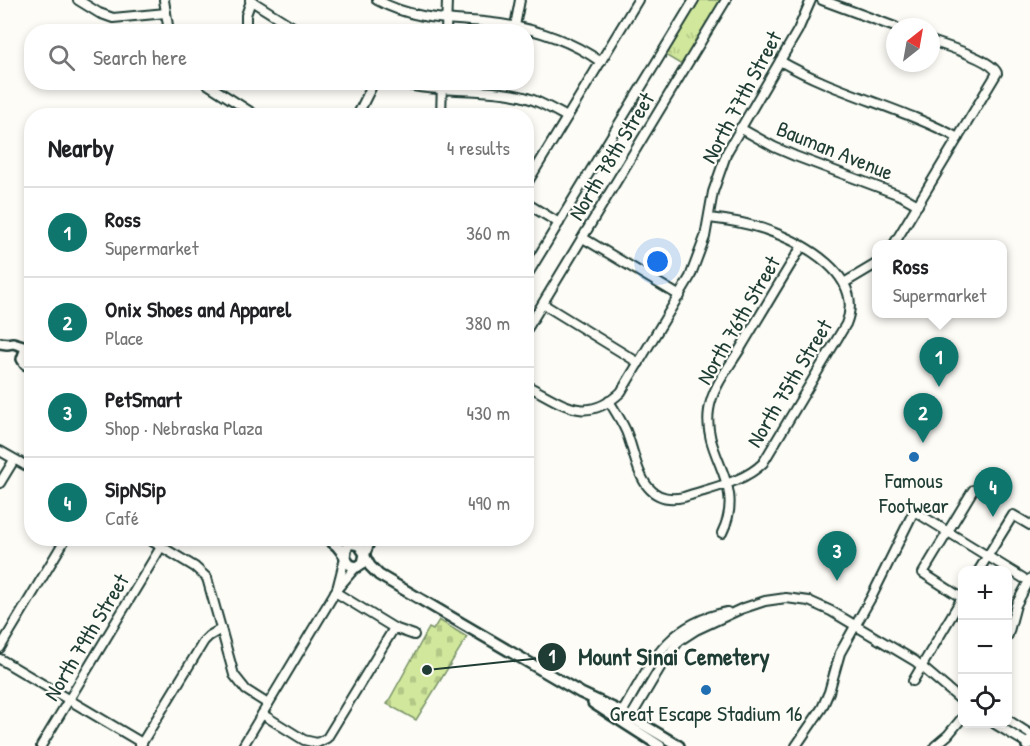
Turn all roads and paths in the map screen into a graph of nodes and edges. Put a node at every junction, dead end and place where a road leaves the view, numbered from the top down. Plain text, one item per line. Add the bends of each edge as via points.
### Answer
1 (78, 0) edge
2 (164, 0) edge
3 (376, 0) edge
4 (447, 0) edge
5 (520, 0) edge
6 (694, 0) edge
7 (726, 0) edge
8 (811, 0) edge
9 (822, 0) edge
10 (250, 1) edge
11 (636, 1) edge
12 (166, 13) junction
13 (446, 20) junction
14 (168, 24) edge
15 (246, 24) edge
16 (288, 24) edge
17 (446, 24) edge
18 (492, 24) edge
19 (515, 24) edge
20 (886, 24) edge
21 (534, 31) edge
22 (940, 43) edge
23 (780, 61) junction
24 (601, 62) junction
25 (216, 90) edge
26 (370, 90) edge
27 (442, 90) edge
28 (474, 90) edge
29 (245, 108) edge
30 (361, 108) edge
31 (441, 108) edge
32 (567, 117) junction
33 (740, 128) junction
34 (958, 138) junction
35 (534, 171) edge
36 (918, 205) junction
37 (534, 209) edge
38 (709, 218) junction
39 (559, 223) junction
40 (583, 238) junction
41 (896, 240) edge
42 (802, 246) junction
43 (534, 264) edge
44 (872, 266) edge
45 (844, 283) junction
46 (680, 296) junction
47 (543, 304) junction
48 (534, 318) edge
49 (4, 344) edge
50 (24, 346) edge
51 (24, 354) edge
52 (22, 359) junction
53 (24, 362) edge
54 (639, 363) junction
55 (534, 389) edge
56 (609, 401) junction
57 (0, 451) edge
58 (14, 460) junction
59 (24, 466) edge
60 (0, 483) edge
61 (726, 483) junction
62 (973, 490) dead end
63 (1030, 525) edge
64 (948, 532) junction
65 (722, 533) dead end
66 (61, 546) edge
67 (338, 546) edge
68 (349, 546) edge
69 (360, 546) edge
70 (369, 546) edge
71 (161, 547) joint
72 (365, 556) junction
73 (987, 556) junction
74 (345, 557) junction
75 (981, 566) edge
76 (356, 567) junction
77 (379, 575) junction
78 (1028, 582) edge
79 (336, 591) junction
80 (1010, 620) edge
81 (855, 626) junction
82 (394, 628) junction
83 (221, 629) junction
84 (414, 635) dead end
85 (0, 648) edge
86 (0, 659) edge
87 (921, 666) junction
88 (913, 681) dead end
89 (958, 697) edge
90 (69, 700) junction
91 (268, 704) junction
92 (262, 714) junction
93 (624, 719) junction
94 (958, 724) edge
95 (1012, 724) edge
96 (1004, 728) edge
97 (1029, 742) edge
98 (141, 745) edge
99 (40, 746) edge
100 (243, 746) edge
101 (660, 746) edge
102 (679, 746) edge
103 (796, 746) edge
104 (935, 746) edge

1 - 12 street via 113,18
2 - 12 street
3 - 13 street via 410,14
4 - 13 street
5 - 19 street
6 - 39 street, North 78th Street
7 - 40 street, North 78th Street
8 - 23 street, North 77th Street
9 - 20 street
10 - 15 street
10 - 16 street
11 - 24 street
12 - 14 street
13 - 17 street
13 - 18 street
21 - 24 street via 561,38
22 - 34 street via 996,71
23 - 33 street, North 77th Street
23 - 34 street via 814,80 929,123
24 - 32 street
25 - 29 street
26 - 30 street
27 - 31 street
28 - 32 street via 533,100
32 - 35 street
33 - 36 street, Bauman Avenue via 774,147
33 - 38 street, North 77th Street via 719,173
34 - 36 street
36 - 41 street
37 - 39 street
38 - 42 street via 763,228
38 - 46 street, North 77th Street via 699,257
39 - 43 street, North 78th Street
40 - 46 street
40 - 47 street, North 78th Street
42 - 45 street via 834,270
42 - 61 street, North 76th Street via 714,394 709,430
44 - 45 street
45 - 61 street, North 75th Street via 851,303 846,324 763,463 749,474
46 - 54 street, North 77th Street
47 - 48 street, North 78th Street
47 - 54 street
49 - 50 main road
49 - 52 main road
51 - 52 main road
52 - 53 main road
54 - 56 street, North 77th Street via 621,392
55 - 56 street via 567,407 589,409
56 - 61 street, North 75th Street via 626,430 642,478 654,494 674,500
57 - 58 street
58 - 59 street
58 - 60 street
61 - 65 street, North 76th Street via 731,508
62 - 64 street
63 - 73 street via 1013,515
64 - 73 street
64 - 81 street via 914,511
64 - 87 street via 923,573 963,597
66 - 85 street
67 - 74 main road
68 - 74 main road
69 - 72 main road
70 - 72 street
71 - 83 street via 207,578
71 - 90 street, North 79th Street
72 - 76 main road
72 - 77 main road
73 - 75 street
73 - 78 street
74 - 76 main road
74 - 79 street
76 - 77 main road
76 - 79 street
77 - 93 main road
78 - 80 street
79 - 82 street
79 - 91 street
81 - 87 street
81 - 93 street via 816,604 786,598 696,622 677,638
81 - 103 street via 840,653 822,708
82 - 84 street
82 - 92 street via 327,738 317,743 304,740
83 - 91 street via 236,679
83 - 98 street via 204,641
86 - 90 street
87 - 88 street
87 - 89 street
90 - 98 street
90 - 99 street, North 79th Street
91 - 92 street
92 - 100 street
93 - 101 main road
93 - 102 main road
94 - 104 street
95 - 97 street
96 - 97 street

